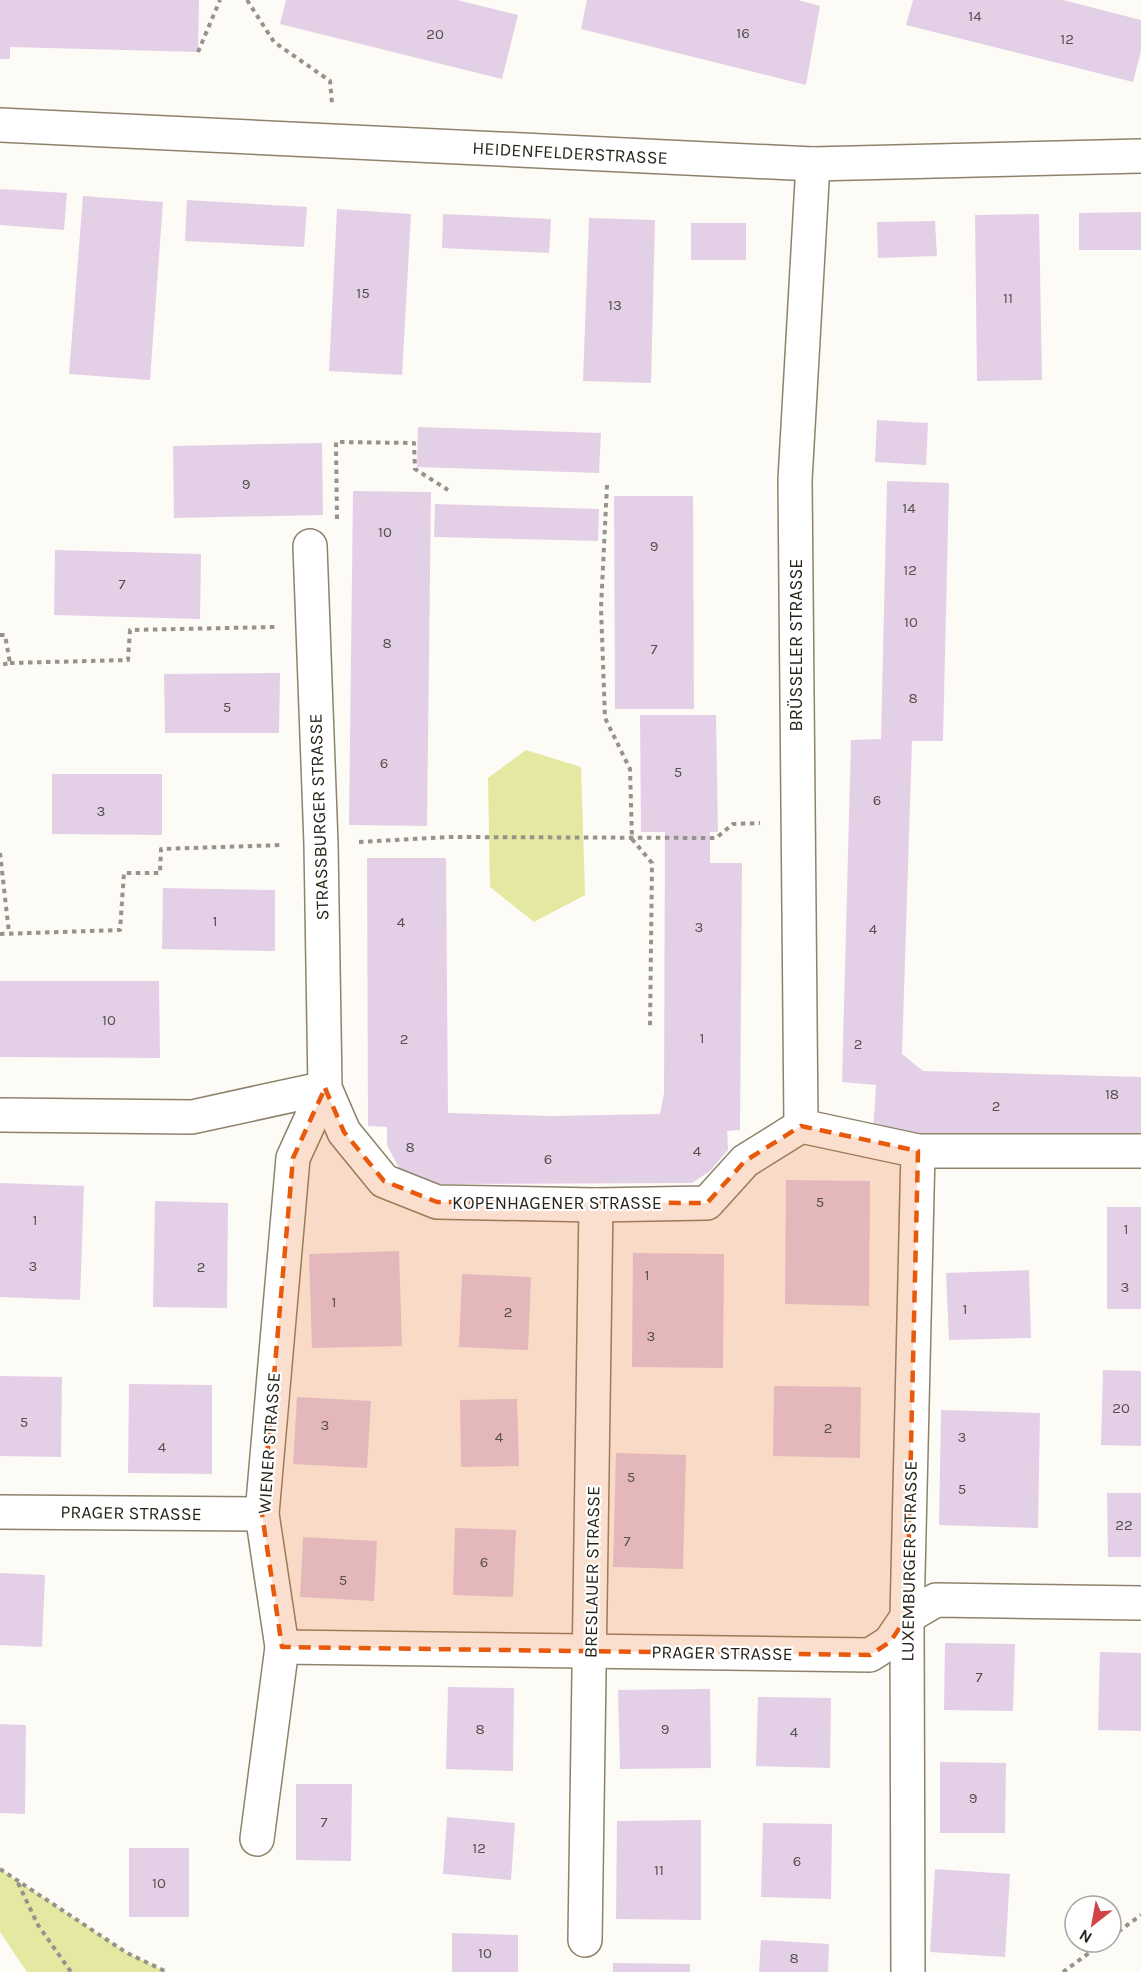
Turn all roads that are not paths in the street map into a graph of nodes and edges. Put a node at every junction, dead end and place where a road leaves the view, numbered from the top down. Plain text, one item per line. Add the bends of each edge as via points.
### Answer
1 (0, 125) edge
2 (1141, 156) edge
3 (813, 164) junction
4 (310, 546) road end
5 (325, 1088) junction
6 (0, 1115) edge
7 (801, 1126) junction
8 (918, 1151) junction
9 (1141, 1151) edge
10 (596, 1205) junction
11 (0, 1512) edge
12 (262, 1514) junction
13 (1141, 1603) edge
14 (907, 1617) junction
15 (282, 1647) junction
16 (591, 1651) junction
17 (258, 1839) dead end
18 (585, 1940) dead end
19 (908, 1972) edge

1 - 3 street, HEIDENFELDERSTRASSE
2 - 3 street, HEIDENFELDERSTRASSE
3 - 7 street, BRÜSSELER STRASSE via 795,480
4 - 5 street, STRASSBURGER STRASSE
5 - 6 street via 192,1117
5 - 10 street, KOPENHAGENER STRASSE via 344,1132 384,1181 437,1202
5 - 12 street, WIENER STRASSE via 293,1158
7 - 8 street
7 - 10 street, KOPENHAGENER STRASSE via 745,1161 707,1203
8 - 9 street
8 - 14 street, LUXEMBURGER STRASSE
10 - 16 street, BRESLAUER STRASSE
11 - 12 street, PRAGER STRASSE
12 - 15 street, WIENER STRASSE
13 - 14 street, PRAGER STRASSE via 936,1600
14 - 16 street, PRAGER STRASSE via 890,1642 870,1655
14 - 19 street, LUXEMBURGER STRASSE
15 - 16 street, PRAGER STRASSE
15 - 17 street, WIENER STRASSE
16 - 18 street, BRESLAUER STRASSE

